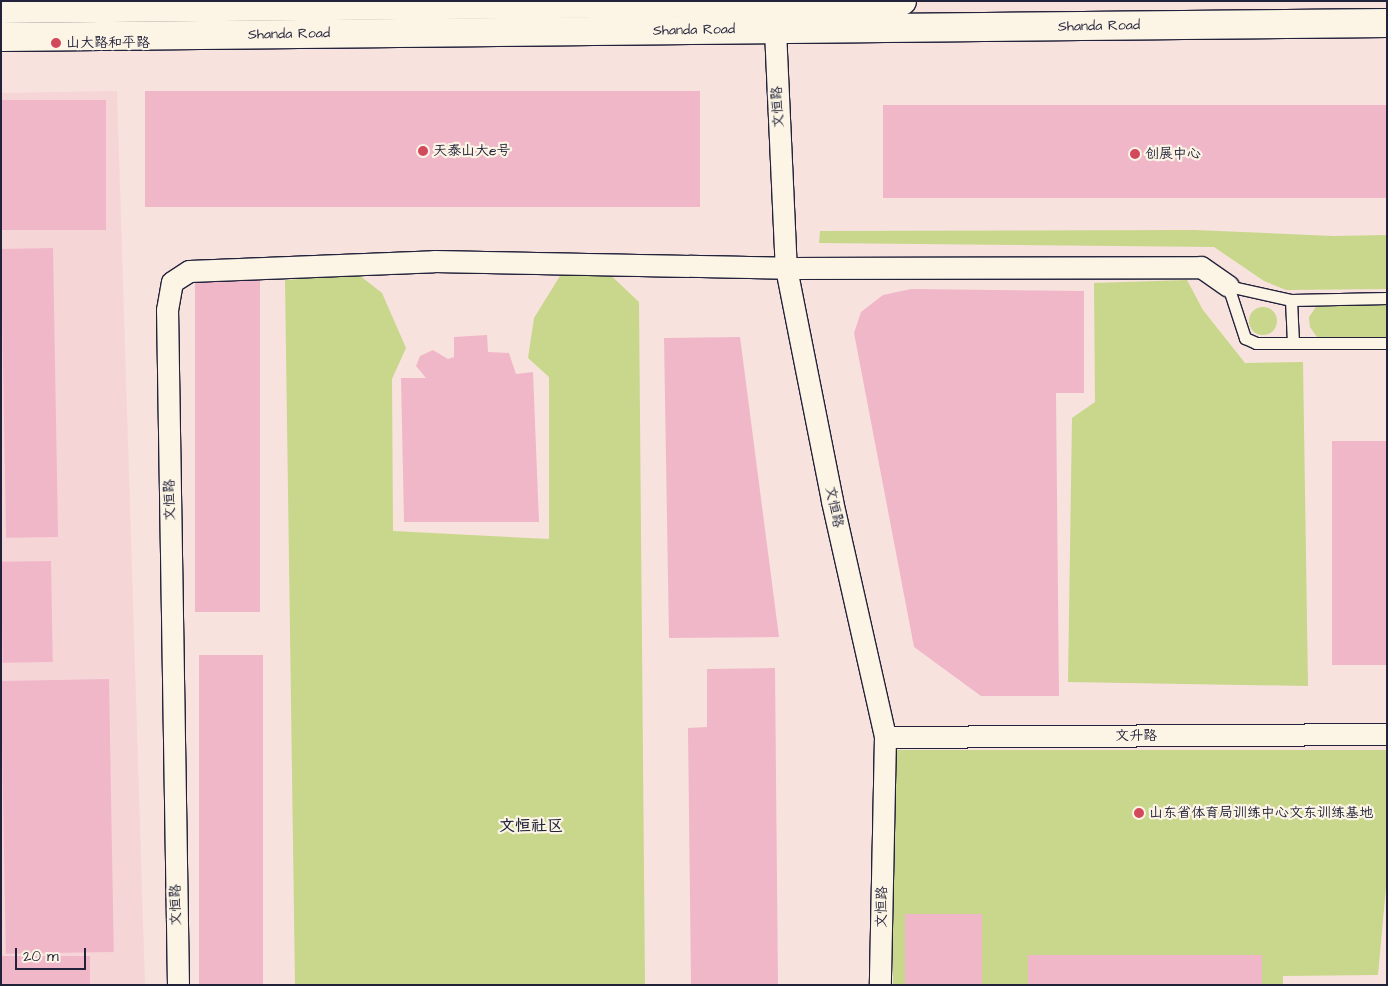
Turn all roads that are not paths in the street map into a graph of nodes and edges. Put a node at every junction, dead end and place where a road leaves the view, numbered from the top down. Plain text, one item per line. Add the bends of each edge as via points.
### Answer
1 (902, 1) edge
2 (1, 9) edge
3 (1387, 23) edge
4 (775, 30) junction
5 (1, 37) edge
6 (786, 268) junction
7 (1228, 286) junction
8 (1387, 298) edge
9 (1291, 300) junction
10 (1387, 343) edge
11 (1293, 344) junction
12 (1387, 734) edge
13 (885, 738) junction
14 (178, 985) edge
15 (880, 985) edge

1 - 2 main road, Shanda Road
3 - 4 main road, Shanda Road
4 - 5 main road, Shanda Road
4 - 6 street, 文恒路
6 - 7 street, 文恒路 via 1200,267
6 - 13 street, 文恒路 via 832,501
6 - 14 street, 文恒路 via 434,261 212,269 189,271 172,282 167,310
7 - 9 lane
7 - 11 lane via 1245,338 1256,343
8 - 9 lane
9 - 11 lane
10 - 11 lane
12 - 13 street, 文升路
13 - 15 street, 文恒路

